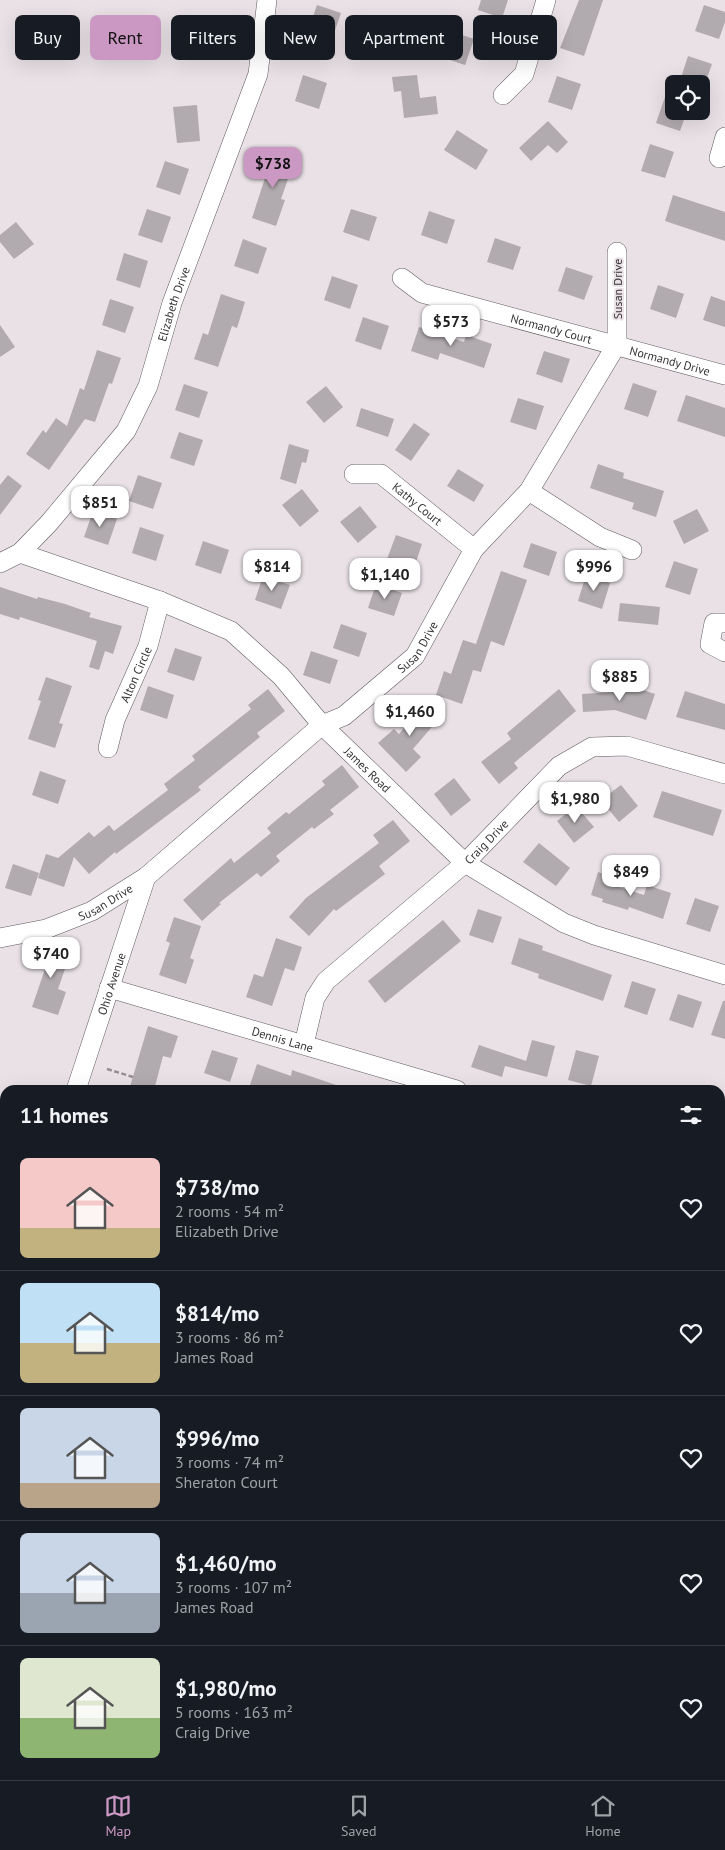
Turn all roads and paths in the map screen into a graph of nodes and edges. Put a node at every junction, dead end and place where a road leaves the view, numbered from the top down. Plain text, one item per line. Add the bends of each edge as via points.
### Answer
1 (267, 0) edge
2 (546, 0) edge
3 (503, 95) dead end
4 (725, 136) edge
5 (719, 158) dead end
6 (617, 252) dead end
7 (402, 278) dead end
8 (617, 344) junction
9 (725, 375) edge
10 (354, 474) dead end
11 (529, 491) junction
12 (474, 549) junction
13 (632, 550) dead end
14 (20, 553) junction
15 (0, 563) edge
16 (160, 601) junction
17 (725, 623) edge
18 (725, 652) edge
19 (322, 725) junction
20 (108, 748) dead end
21 (725, 774) edge
22 (465, 863) junction
23 (146, 877) junction
24 (0, 938) edge
25 (725, 975) edge
26 (109, 988) junction
27 (304, 1044) junction
28 (107, 1069) dead end
29 (133, 1076) dead end
30 (78, 1085) edge
31 (439, 1085) edge

1 - 14 street, Elizabeth Drive via 258,74 172,302 148,386 126,431
2 - 3 street via 524,74
4 - 5 street
6 - 8 street, Susan Drive
7 - 8 street, Normandy Court via 422,293
8 - 9 street, Normandy Drive
8 - 11 street, Susan Drive
10 - 12 street, Kathy Court via 381,474
11 - 12 street, Susan Drive
11 - 13 street via 600,537
12 - 19 street, Susan Drive via 415,656 344,716
14 - 15 street, Elizabeth Drive
14 - 16 street, James Road
16 - 19 street, James Road via 231,631 281,676
16 - 20 street, Alton Circle via 148,646 115,720
17 - 18 street via 714,623 710,644
19 - 22 street, James Road
19 - 23 street, Susan Drive
21 - 22 street, Craig Drive via 627,746 592,747 559,766
22 - 25 street, James Road via 564,923
22 - 27 street, Craig Drive via 326,981 315,998
23 - 24 street, Susan Drive via 92,911 46,929
23 - 26 street, Ohio Avenue
26 - 27 street, Dennis Lane
26 - 30 street, Ohio Avenue
27 - 31 street, Dennis Lane
28 - 29 path

